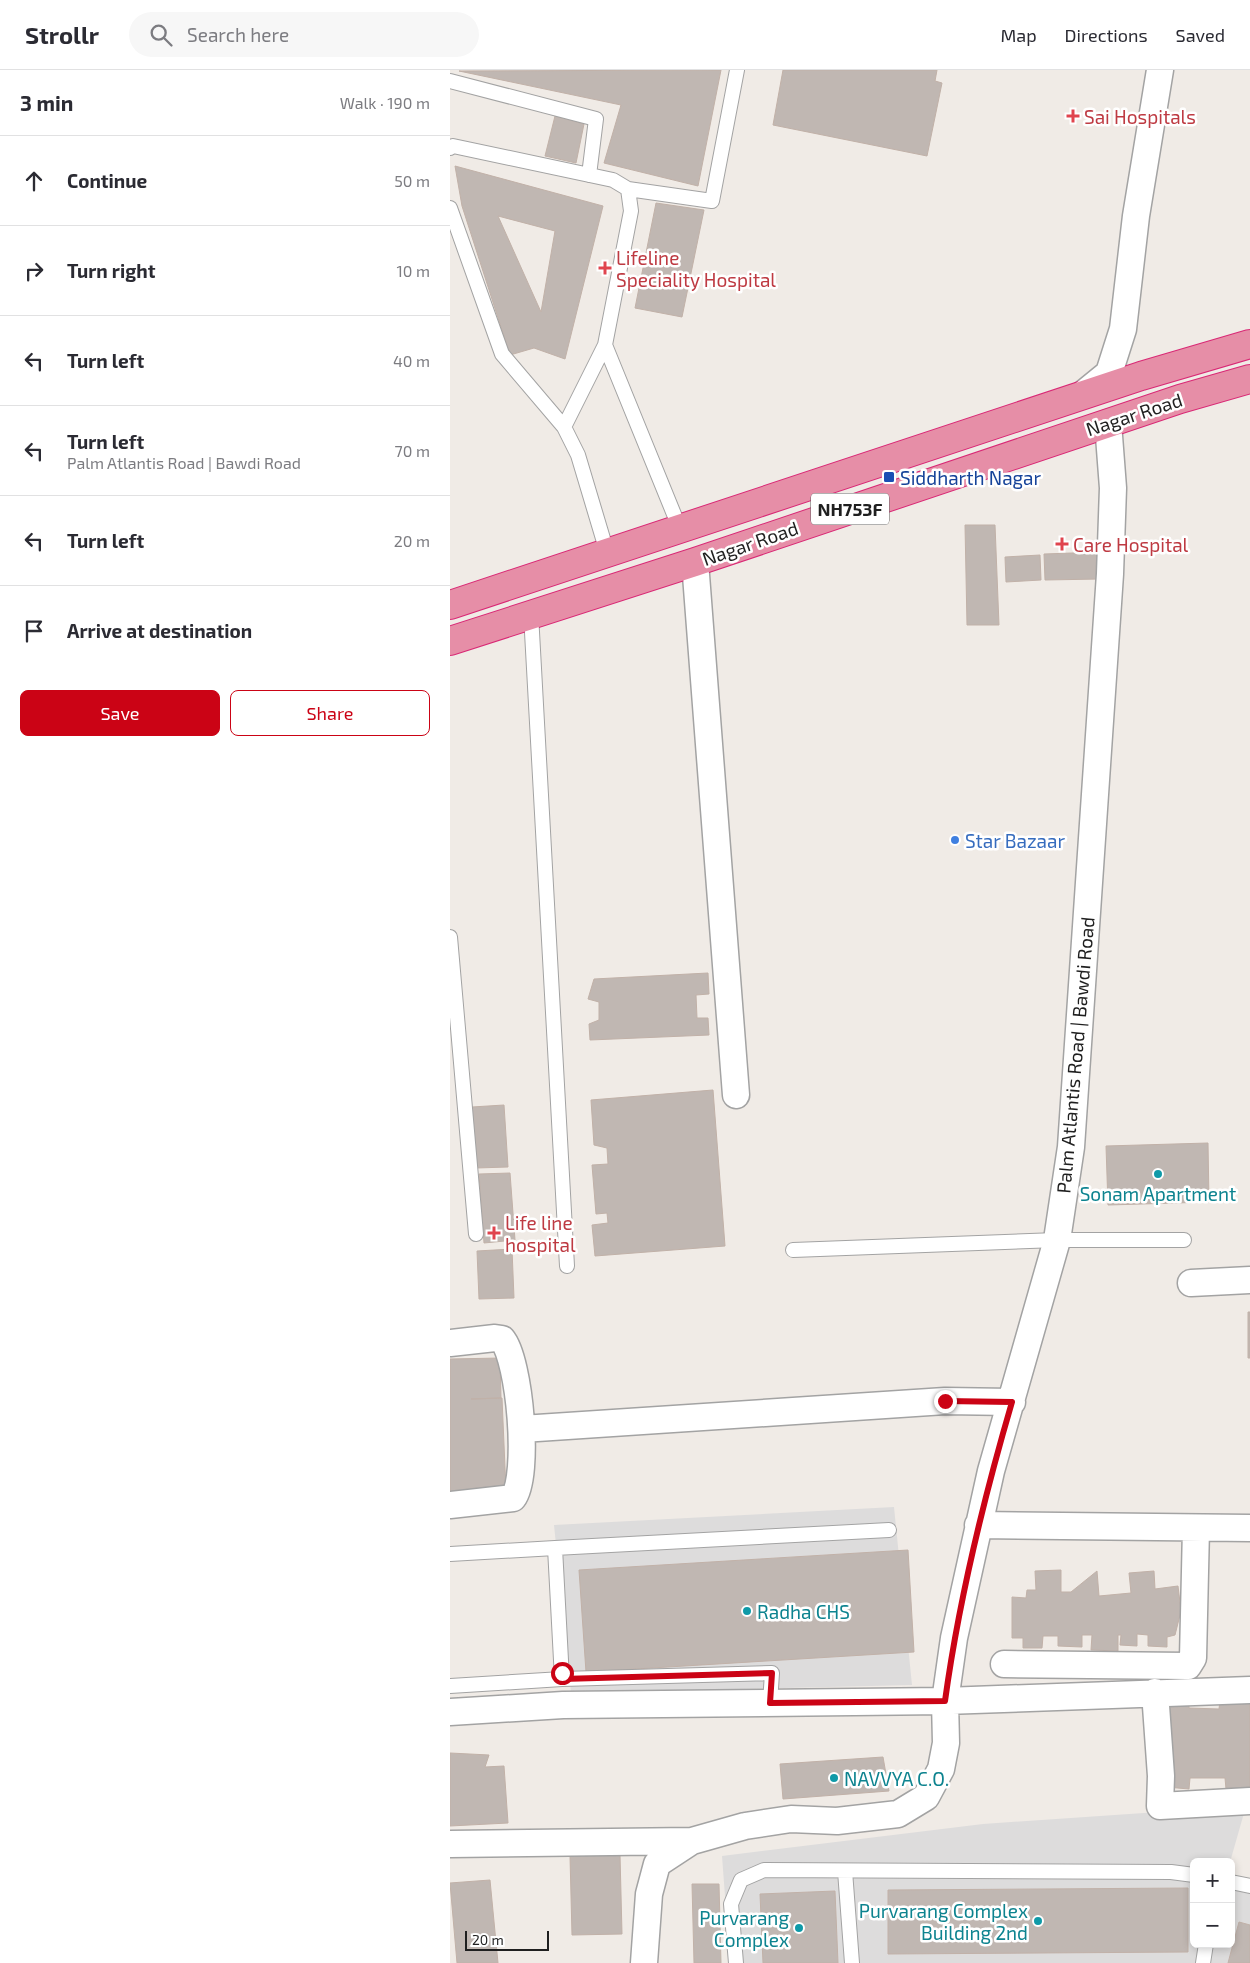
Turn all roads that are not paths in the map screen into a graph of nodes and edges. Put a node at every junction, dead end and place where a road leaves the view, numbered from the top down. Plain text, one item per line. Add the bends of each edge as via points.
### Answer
1 (737, 70) edge
2 (1160, 70) edge
3 (450, 81) edge
4 (450, 148) edge
5 (589, 175) junction
6 (628, 189) junction
7 (450, 208) edge
8 (1250, 344) edge
9 (605, 345) junction
10 (1250, 379) edge
11 (1077, 398) junction
12 (1108, 423) junction
13 (564, 427) junction
14 (748, 506) junction
15 (680, 528) junction
16 (752, 543) junction
17 (608, 552) junction
18 (695, 562) junction
19 (450, 605) edge
20 (531, 614) junction
21 (450, 641) edge
22 (450, 937) edge
23 (736, 1094) dead end
24 (476, 1234) dead end
25 (1057, 1240) junction
26 (1184, 1240) dead end
27 (793, 1250) dead end
28 (568, 1266) dead end
29 (1250, 1280) edge
30 (1191, 1283) dead end
31 (450, 1343) edge
32 (1012, 1402) junction
33 (522, 1429) junction
34 (450, 1505) edge
35 (978, 1525) junction
36 (1196, 1528) junction
37 (1250, 1528) edge
38 (889, 1530) dead end
39 (555, 1548) junction
40 (450, 1554) edge
41 (1004, 1664) dead end
42 (562, 1679) junction
43 (450, 1686) edge
44 (1250, 1690) edge
45 (1155, 1692) junction
46 (945, 1701) junction
47 (770, 1703) junction
48 (450, 1712) edge
49 (1250, 1801) edge
50 (692, 1841) junction
51 (450, 1844) edge
52 (845, 1871) junction
53 (1190, 1874) edge
54 (1235, 1883) edge
55 (1250, 1886) edge
56 (1205, 1948) edge
57 (644, 1963) edge
58 (736, 1963) edge
59 (852, 1963) edge
60 (1203, 1963) edge

1 - 6 lane via 712,201
2 - 11 street via 1123,329 1109,373
3 - 5 lane via 596,119
4 - 5 lane
5 - 6 lane via 614,180
6 - 9 lane via 631,210
7 - 13 lane via 502,354
8 - 11 highway, Nagar Road / NH753F
9 - 13 lane
9 - 15 lane
10 - 12 highway, Nagar Road / NH753F
11 - 14 highway, Nagar Road / NH753F
12 - 16 highway, Nagar Road / NH753F
12 - 25 street, Palm Atlantis Road | Bawdi Road via 1113,488 1106,642 1071,1147
13 - 17 lane via 578,455
14 - 15 highway, Nagar Road / NH753F
14 - 16 highway
15 - 17 highway, Nagar Road / NH753F
16 - 18 highway, Nagar Road / NH753F
17 - 19 highway, Nagar Road / NH753F
18 - 20 highway, Nagar Road / NH753F
18 - 23 street
20 - 21 highway, Nagar Road / NH753F
20 - 28 lane
22 - 24 lane
25 - 26 lane
25 - 27 lane
25 - 32 street, Palm Atlantis Road | Bawdi Road
29 - 30 street
31 - 33 street via 502,1339 515,1373
32 - 33 street via 945,1401
32 - 35 street, Palm Atlantis Road | Bawdi Road
33 - 34 street via 520,1487 513,1498
35 - 36 street
35 - 46 street, Palm Atlantis Road | Bawdi Road via 954,1638
36 - 37 street
36 - 41 street via 1193,1658 1188,1666
38 - 39 lane
39 - 40 lane
39 - 42 lane
42 - 43 lane
42 - 47 lane via 772,1673
44 - 45 street
45 - 46 street
45 - 49 street via 1160,1806
46 - 47 street
46 - 50 street, Palm Atlantis Road | Bawdi Road via 946,1744 941,1769 926,1797 898,1814 837,1821 791,1819 745,1826
47 - 48 street via 564,1705
50 - 51 street
50 - 57 street, Palm Atlantis Road | Bawdi Road via 658,1864 649,1894
52 - 53 lane
52 - 58 lane via 764,1870 741,1880 731,1904
52 - 59 lane
54 - 55 lane
56 - 60 lane

